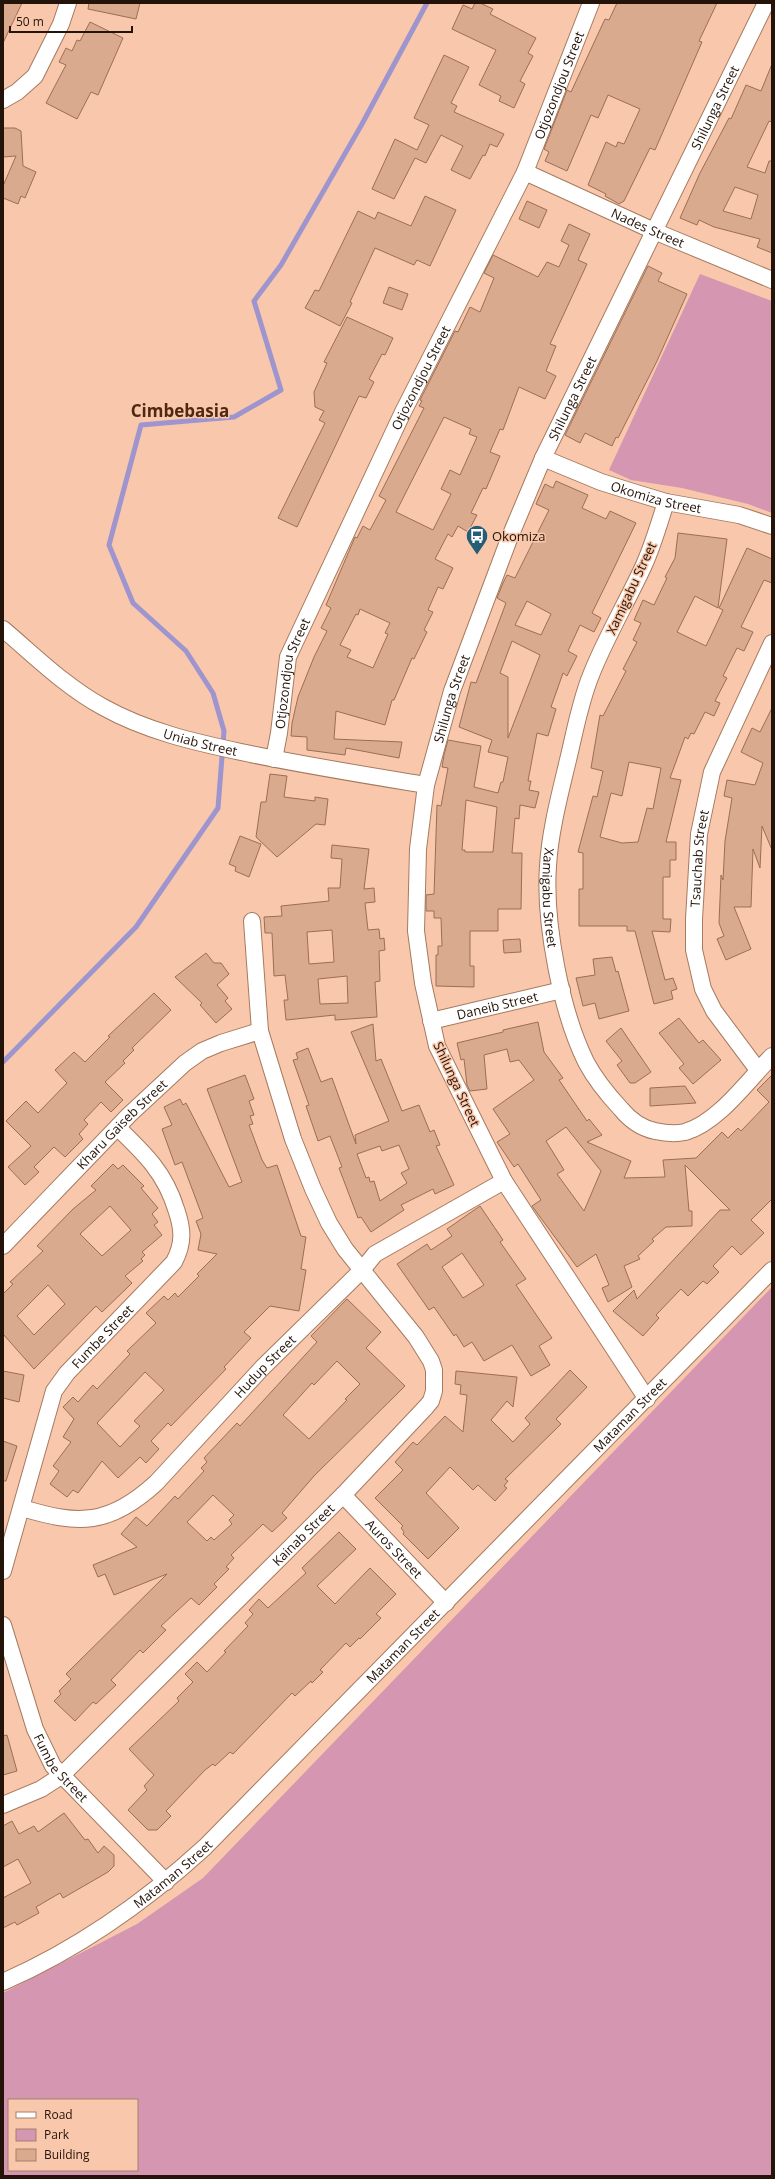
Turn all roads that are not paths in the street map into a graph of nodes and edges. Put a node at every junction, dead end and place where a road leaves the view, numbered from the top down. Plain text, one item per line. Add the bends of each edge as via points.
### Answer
1 (68, 3) edge
2 (591, 3) edge
3 (766, 3) edge
4 (3, 100) edge
5 (525, 172) junction
6 (654, 231) junction
7 (772, 280) edge
8 (543, 458) junction
9 (666, 502) junction
10 (772, 526) edge
11 (3, 629) edge
12 (772, 644) edge
13 (274, 759) junction
14 (426, 785) junction
15 (252, 921) dead end
16 (562, 990) junction
17 (431, 1021) junction
18 (260, 1031) junction
19 (772, 1056) edge
20 (758, 1070) junction
21 (118, 1128) junction
22 (504, 1181) junction
23 (3, 1246) edge
24 (362, 1270) junction
25 (772, 1270) edge
26 (647, 1399) junction
27 (343, 1495) junction
28 (22, 1508) junction
29 (3, 1571) edge
30 (446, 1603) junction
31 (3, 1625) edge
32 (61, 1776) junction
33 (3, 1805) edge
34 (166, 1882) junction
35 (3, 1982) edge

1 - 4 street via 61,24 35,76
2 - 5 street, Otjozondjou Street
3 - 6 street, Shilunga Street
5 - 6 street, Nades Street
5 - 13 street, Otjozondjou Street via 403,412 288,657
6 - 7 street, Nades Street
6 - 8 street, Shilunga Street
8 - 9 street, Okomiza Street via 601,482
8 - 14 street, Shilunga Street via 509,539 452,691
9 - 10 street, Okomiza Street via 722,511
9 - 16 street, Xamigabu Street via 645,562 591,675 564,777 550,845 547,883 551,934
11 - 13 street, Uniab Street via 74,689 104,707 150,728 192,742
12 - 20 street, Tsauchab Street via 712,772 699,834 694,919 694,950 703,989 714,1011
13 - 14 street, Uniab Street
14 - 17 street, Shilunga Street via 418,849 416,931
15 - 18 street, Kainab Street
16 - 17 street, Daneib Street
16 - 20 street, Xamigabu Street via 586,1062 626,1116 647,1129 670,1133 684,1132 699,1125 727,1104
17 - 22 street, Shilunga Street via 437,1046
18 - 21 street, Kharu Gaiseb Street via 221,1042 202,1051 185,1063
18 - 24 street, Kainab Street via 293,1140 313,1189 329,1223
19 - 20 street, Xamigabu Street
21 - 23 street, Kharu Gaiseb Street
21 - 28 street, Fumbe Street via 154,1165 169,1188 181,1223 181,1248 174,1262 67,1373 54,1391
22 - 24 street, Hudup Street via 383,1249
22 - 26 street, Shilunga Street
24 - 27 street, Kainab Street via 416,1337 431,1361 434,1370 434,1391 426,1407
24 - 28 street, Hudup Street via 273,1357 140,1499 113,1512 85,1520 55,1518
25 - 26 street, Mataman Street
26 - 30 street, Mataman Street
27 - 30 street, Auros Street
27 - 32 street, Kainab Street
28 - 29 street, Fumbe Street
30 - 34 street, Mataman Street via 205,1847
31 - 32 street, Fumbe Street via 35,1729 46,1754
32 - 33 street via 41,1789
32 - 34 street, Fumbe Street
34 - 35 street, Mataman Street via 113,1921 68,1949

